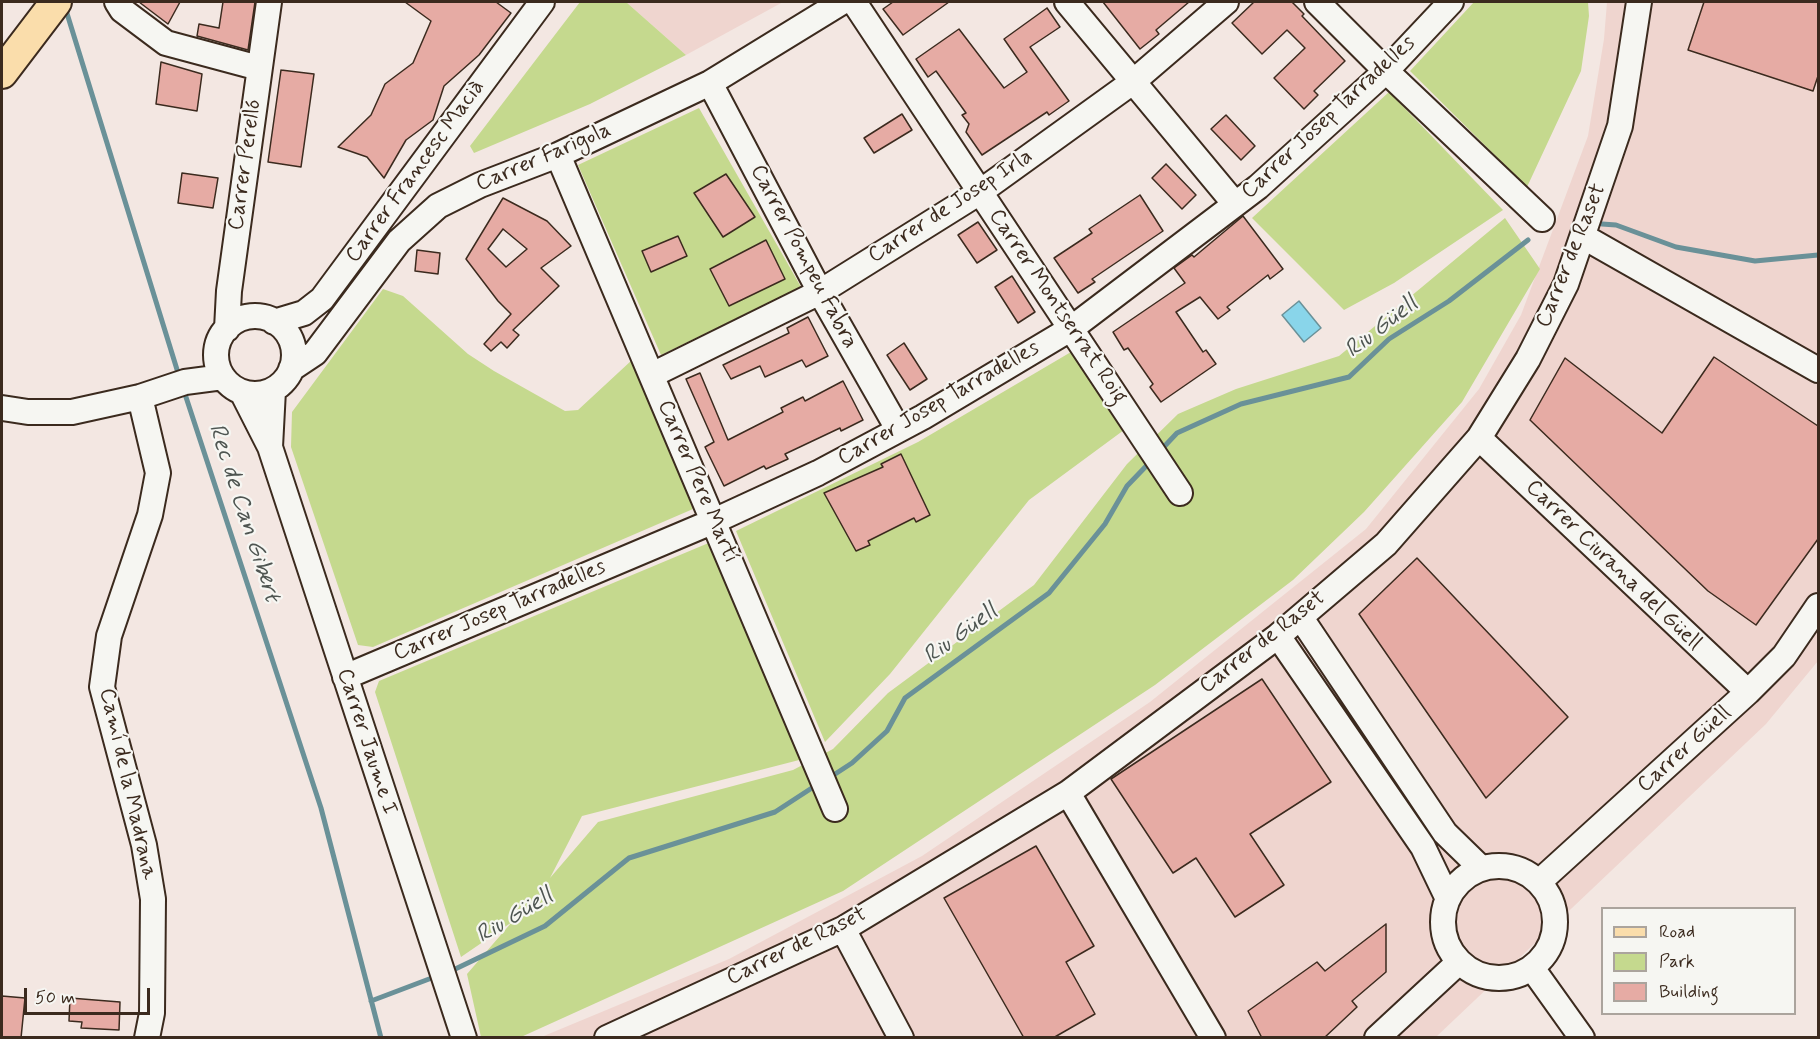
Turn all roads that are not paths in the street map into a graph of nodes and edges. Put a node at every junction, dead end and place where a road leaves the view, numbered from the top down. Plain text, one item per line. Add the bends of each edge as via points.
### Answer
1 (117, 2) edge
2 (269, 2) edge
3 (542, 2) edge
4 (842, 2) edge
5 (854, 2) edge
6 (1067, 2) edge
7 (1226, 2) edge
8 (1317, 2) edge
9 (1451, 2) edge
10 (1639, 2) edge
11 (51, 8) edge
12 (259, 68) junction
13 (1386, 71) junction
14 (2, 73) edge
15 (1134, 81) junction
16 (710, 83) junction
17 (558, 155) junction
18 (980, 192) junction
19 (1235, 204) junction
20 (1542, 219) dead end
21 (1584, 237) junction
22 (820, 292) junction
23 (274, 322) junction
24 (1072, 328) junction
25 (227, 329) junction
26 (220, 369) junction
27 (291, 369) junction
28 (1818, 370) edge
29 (652, 375) junction
30 (273, 390) junction
31 (242, 392) junction
32 (146, 395) junction
33 (2, 408) edge
34 (898, 429) junction
35 (1479, 438) junction
36 (270, 447) junction
37 (1180, 493) dead end
38 (714, 521) junction
39 (1818, 606) edge
40 (1301, 618) junction
41 (1278, 636) junction
42 (345, 677) junction
43 (1748, 692) junction
44 (1068, 793) junction
45 (835, 809) dead end
46 (1481, 868) junction
47 (1539, 882) junction
48 (1448, 899) junction
49 (843, 929) junction
50 (1459, 962) junction
51 (1532, 968) junction
52 (147, 1038) edge
53 (464, 1038) edge
54 (607, 1038) edge
55 (901, 1038) edge
56 (1213, 1038) edge
57 (1377, 1038) edge
58 (1582, 1038) edge

1 - 12 street via 166,43
2 - 12 street, Carrer Perelló
3 - 23 street, Carrer Francesc Macià via 322,299 304,313
4 - 16 street, Carrer Farigola
5 - 18 street, Carrer Montserrat Roig
6 - 15 street
7 - 15 street, Carrer de Josep Irla
8 - 13 street
9 - 13 street, Carrer Josep Tarradelles
10 - 21 street, Carrer de Raset via 1620,126
11 - 14 main road
12 - 25 street, Carrer Perelló
13 - 19 street, Carrer Josep Tarradelles
13 - 20 street
15 - 18 street, Carrer de Josep Irla
15 - 19 street
16 - 17 street, Carrer Farigola
16 - 22 street, Carrer Pompeu Fabra
17 - 27 street, Carrer Farigola via 458,195 429,213 399,241 315,353
17 - 29 street, Carrer Pere Martí
18 - 22 street, Carrer de Josep Irla
18 - 24 street, Carrer Montserrat Roig
19 - 24 street, Carrer Josep Tarradelles
21 - 28 street
21 - 35 street, Carrer de Raset via 1566,284 1528,359
22 - 29 street, Carrer de Josep Irla
22 - 34 street, Carrer Pompeu Fabra
23 - 25 street via 246,318
23 - 27 street via 290,338 294,354
24 - 34 street, Carrer Josep Tarradelles
24 - 37 street, Carrer Montserrat Roig
25 - 26 street via 219,340
26 - 31 street
26 - 32 street
27 - 30 street
29 - 38 street, Carrer Pere Martí
30 - 31 street via 258,394
30 - 36 street, Carrer Jaume I
31 - 36 street, Carrer Jaume I
32 - 33 street via 72,412
32 - 52 street, Camí de la Madrana via 158,473 150,514 109,636 102,687 144,845 153,899 152,1013
34 - 38 street, Carrer Josep Tarradelles via 818,473
35 - 40 street, Carrer de Raset via 1386,543
35 - 43 street, Carrer Ciurana del Güell
36 - 42 street, Carrer Jaume I
38 - 42 street, Carrer Josep Tarradelles
38 - 45 street, Carrer Pere Martí
39 - 43 street, Carrer Güell via 1784,656
40 - 41 street, Carrer de Raset
40 - 46 street via 1445,833
41 - 44 street, Carrer de Raset
41 - 48 street via 1423,847
42 - 53 street, Carrer Jaume I
43 - 47 street, Carrer Güell
44 - 49 street, Carrer de Raset
44 - 56 street
46 - 47 street via 1512,867
46 - 48 street via 1458,883
47 - 51 street via 1554,909 1555,930 1549,949
48 - 50 street via 1442,922 1444,937
49 - 54 street, Carrer de Raset
49 - 55 street
50 - 51 street via 1491,978 1515,976
50 - 57 street
51 - 58 street

